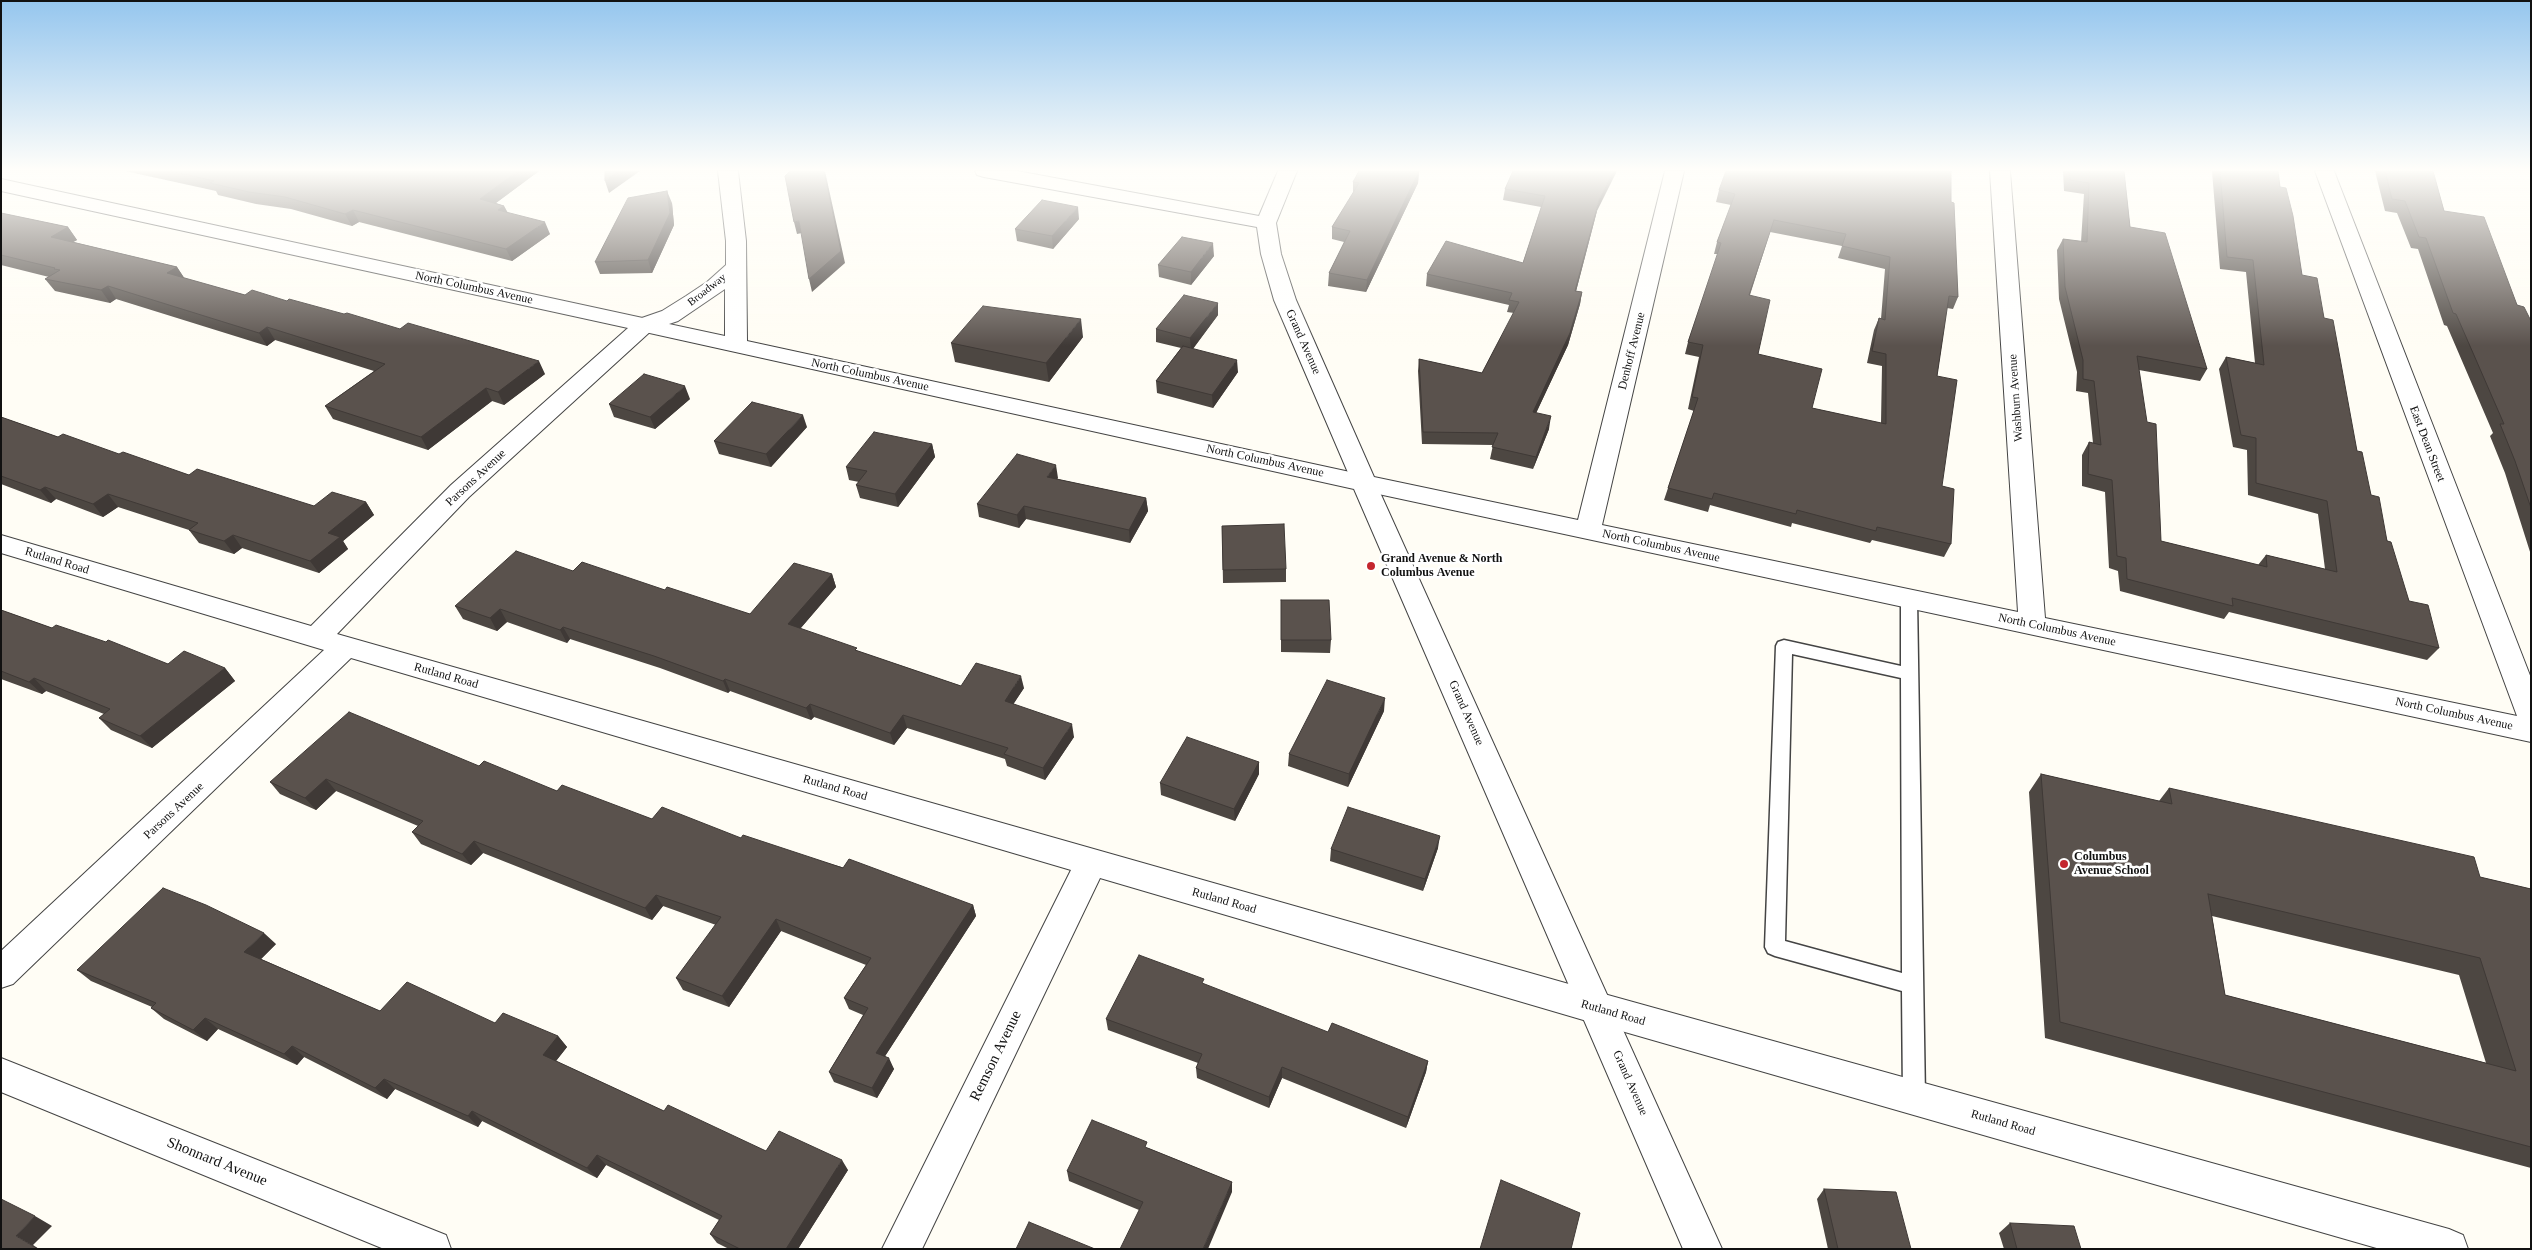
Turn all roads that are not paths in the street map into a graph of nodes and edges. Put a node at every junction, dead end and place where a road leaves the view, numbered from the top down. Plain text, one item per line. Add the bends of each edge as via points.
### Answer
1 (208, 229) edge
2 (735, 229) edge
3 (1267, 229) edge
4 (1661, 229) edge
5 (2004, 229) edge
6 (2346, 229) edge
7 (736, 266) junction
8 (644, 325) junction
9 (736, 346) junction
10 (1364, 483) junction
11 (1588, 531) junction
12 (1, 544) edge
13 (1909, 598) junction
14 (2032, 624) junction
15 (331, 642) junction
16 (1910, 674) junction
17 (2531, 716) edge
18 (2531, 731) edge
19 (1091, 863) junction
20 (1, 973) edge
21 (1912, 985) junction
22 (1597, 1008) junction
23 (1, 1074) edge
24 (1914, 1098) junction
25 (432, 1249) edge
26 (901, 1249) edge
27 (1703, 1249) edge
28 (2449, 1249) edge

1 - 8 street, North Columbus Avenue
2 - 7 street, Broadway
3 - 10 street, Grand Avenue via 1285,300
4 - 11 street, Denhoff Avenue
5 - 14 street, Washburn Avenue
6 - 17 street, East Dean Street
7 - 8 street, Broadway via 715,287 694,301 670,316
7 - 9 street
8 - 9 street, North Columbus Avenue
8 - 15 street, Parsons Avenue via 460,490
9 - 10 street, North Columbus Avenue
10 - 11 street, North Columbus Avenue
10 - 22 street, Grand Avenue
11 - 13 street, North Columbus Avenue
12 - 15 street, Rutland Road
13 - 14 street, North Columbus Avenue
13 - 16 lane
14 - 18 street, North Columbus Avenue
15 - 19 street, Rutland Road
15 - 20 street, Parsons Avenue via 289,703
16 - 21 lane
16 - 21 lane via 1784,646 1775,946
19 - 22 street, Rutland Road
19 - 26 street, Remson Avenue
21 - 24 lane
22 - 24 street, Rutland Road
22 - 27 street, Grand Avenue
23 - 25 street, Shonnard Avenue
24 - 28 street, Rutland Road

